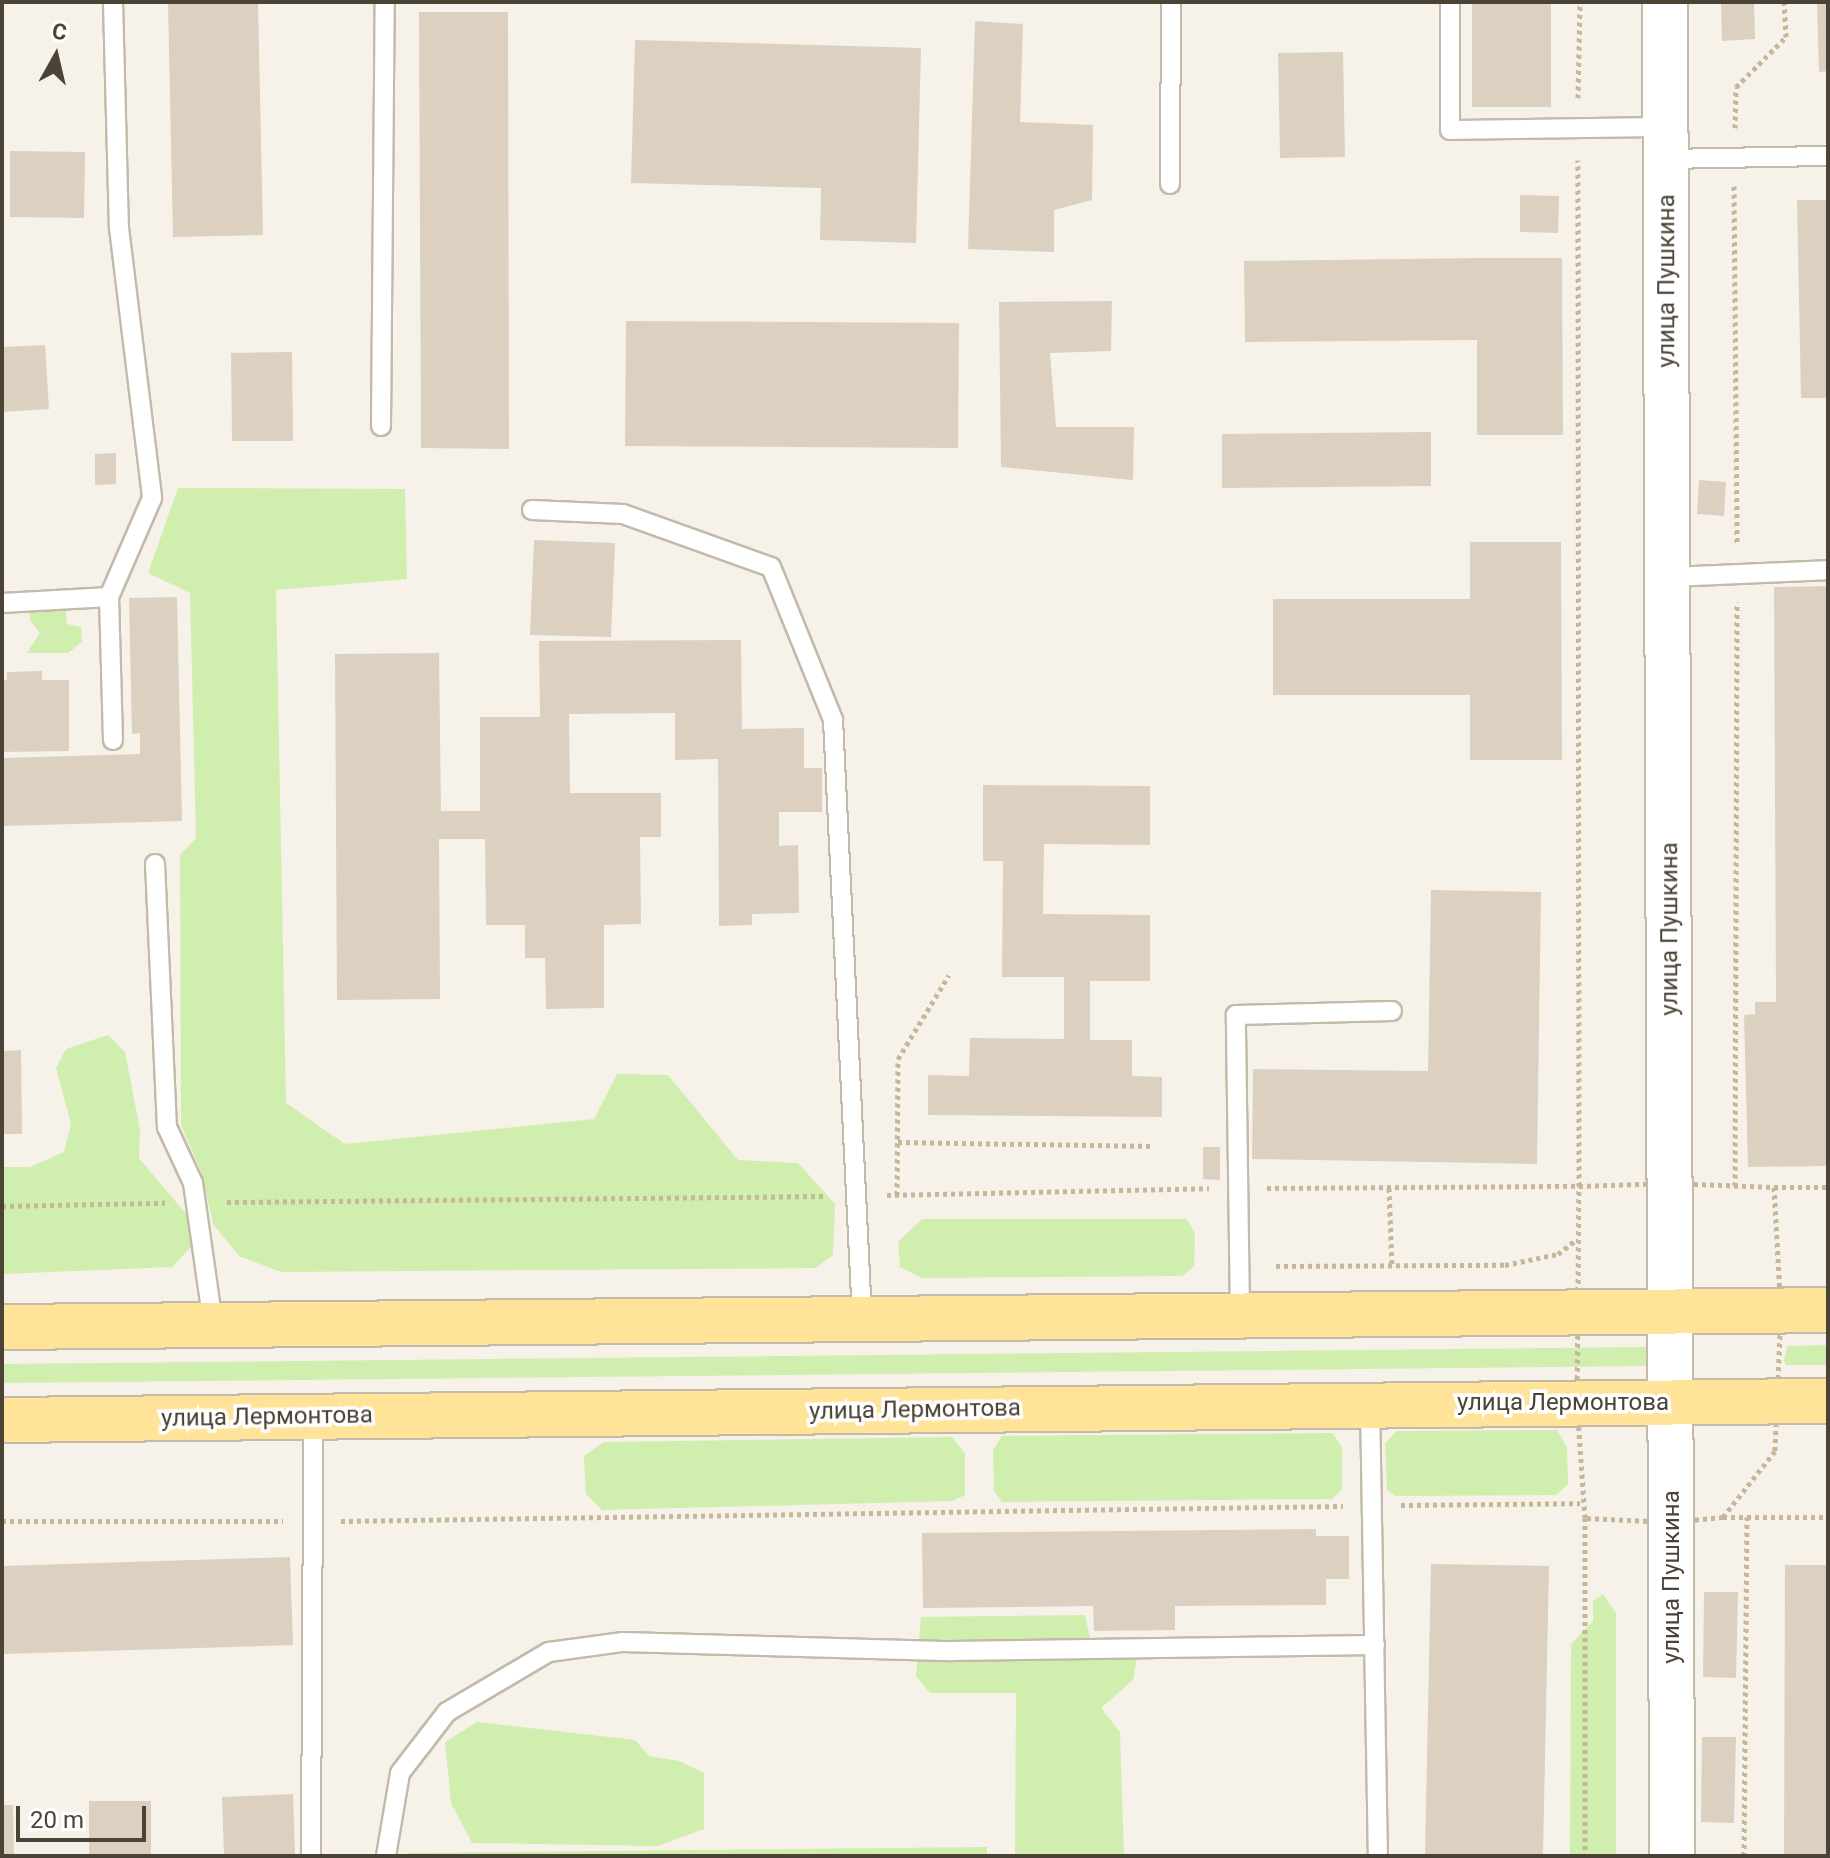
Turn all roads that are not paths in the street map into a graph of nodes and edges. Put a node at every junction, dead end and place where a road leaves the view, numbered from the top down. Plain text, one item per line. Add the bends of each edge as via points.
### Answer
1 (113, 2) edge
2 (385, 2) edge
3 (1171, 2) edge
4 (1450, 2) edge
5 (1665, 2) edge
6 (1666, 143) junction
7 (1828, 156) edge
8 (1170, 184) dead end
9 (381, 426) dead end
10 (532, 510) dead end
11 (1828, 570) edge
12 (1669, 577) junction
13 (109, 597) junction
14 (2, 603) edge
15 (113, 740) dead end
16 (155, 864) dead end
17 (1392, 1011) dead end
18 (1828, 1310) edge
19 (1672, 1312) junction
20 (1240, 1315) junction
21 (862, 1318) junction
22 (213, 1324) junction
23 (2, 1327) edge
24 (1828, 1401) edge
25 (1672, 1402) junction
26 (1370, 1404) junction
27 (313, 1417) junction
28 (2, 1420) edge
29 (1375, 1645) junction
30 (311, 1856) edge
31 (386, 1856) edge
32 (1378, 1856) edge
33 (1672, 1856) edge

1 - 13 lane via 119,228 152,498
2 - 9 lane
3 - 8 lane
4 - 6 lane via 1450,130 1578,129
5 - 6 street, улица Пушкина
6 - 7 lane
6 - 12 street, улица Пушкина
10 - 21 lane via 623,514 771,567 833,720
11 - 12 lane
12 - 19 street, улица Пушкина
13 - 14 lane
13 - 15 lane
16 - 22 lane via 167,1127 193,1183
17 - 20 lane via 1236,1015
18 - 19 main road
19 - 20 main road
19 - 25 street, улица Пушкина
20 - 21 main road
21 - 22 main road
22 - 23 main road
24 - 25 main road, улица Лермонтова
25 - 26 main road, улица Лермонтова
25 - 33 street, улица Пушкина
26 - 27 main road, улица Лермонтова
26 - 29 lane
27 - 28 main road, улица Лермонтова
27 - 30 lane
29 - 31 lane via 952,1651 623,1642 549,1652 447,1712 400,1773
29 - 32 lane

